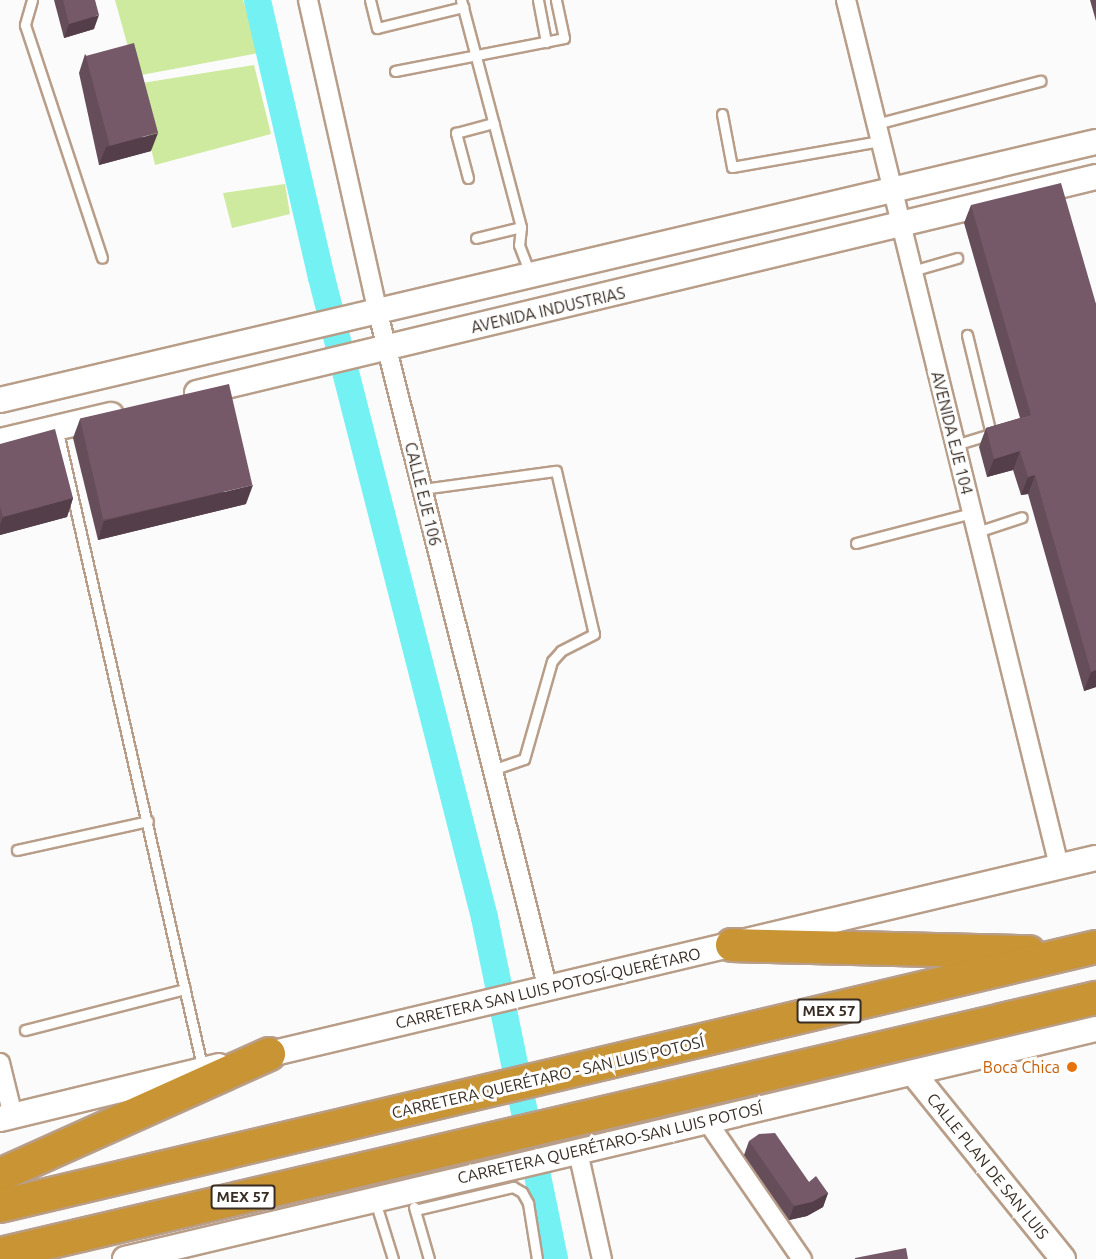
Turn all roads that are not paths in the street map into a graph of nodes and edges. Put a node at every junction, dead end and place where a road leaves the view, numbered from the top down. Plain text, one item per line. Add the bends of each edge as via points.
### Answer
1 (32, 0) edge
2 (308, 0) edge
3 (370, 0) edge
4 (537, 0) edge
5 (556, 0) edge
6 (846, 0) edge
7 (462, 3) edge
8 (546, 42) junction
9 (478, 54) junction
10 (395, 71) dead end
11 (1040, 81) dead end
12 (722, 114) dead end
13 (494, 123) junction
14 (878, 132) junction
15 (1096, 142) edge
16 (1096, 177) edge
17 (468, 178) dead end
18 (892, 190) junction
19 (901, 226) junction
20 (521, 227) junction
21 (476, 238) dead end
22 (102, 258) dead end
23 (957, 258) dead end
24 (912, 271) junction
25 (531, 275) junction
26 (368, 315) junction
27 (967, 335) dead end
28 (377, 350) junction
29 (0, 400) edge
30 (169, 400) edge
31 (135, 408) edge
32 (57, 428) junction
33 (0, 441) edge
34 (955, 445) junction
35 (422, 489) junction
36 (972, 513) junction
37 (1022, 517) dead end
38 (977, 532) junction
39 (856, 543) dead end
40 (492, 770) junction
41 (148, 821) junction
42 (17, 850) dead end
43 (1096, 858) edge
44 (1059, 866) junction
45 (732, 945) junction
46 (1084, 950) edge
47 (547, 986) junction
48 (185, 989) junction
49 (1096, 998) edge
50 (1096, 1029) edge
51 (25, 1030) dead end
52 (268, 1054) junction
53 (0, 1063) edge
54 (203, 1070) junction
55 (913, 1073) junction
56 (3, 1090) edge
57 (6, 1118) edge
58 (707, 1121) junction
59 (570, 1154) junction
60 (0, 1175) edge
61 (374, 1199) junction
62 (412, 1200) junction
63 (0, 1206) edge
64 (0, 1254) edge
65 (165, 1254) edge
66 (125, 1259) edge
67 (393, 1259) edge
68 (429, 1259) edge
69 (537, 1259) edge
70 (602, 1259) edge
71 (802, 1259) edge
72 (1063, 1259) edge

1 - 22 lane via 25,25
2 - 26 street, CALLE EJE 106
3 - 7 lane via 377,28
4 - 8 lane
5 - 8 lane via 564,38
6 - 14 street, AVENIDA EJE 104
7 - 9 lane
8 - 9 lane
9 - 10 lane
9 - 13 lane
11 - 14 lane
12 - 14 lane via 732,167
13 - 17 lane via 456,133
13 - 20 lane
14 - 18 street, AVENIDA EJE 104
15 - 18 main road
16 - 19 main road, AVENIDA INDUSTRIAS
18 - 19 street, AVENIDA EJE 104
18 - 25 main road
19 - 24 street, AVENIDA EJE 104
19 - 28 main road, AVENIDA INDUSTRIAS
20 - 21 lane
20 - 25 lane via 519,245
23 - 24 lane
24 - 34 street, AVENIDA EJE 104
25 - 26 main road
26 - 28 street, CALLE EJE 106
26 - 29 main road
27 - 34 lane via 991,434
28 - 30 main road, AVENIDA INDUSTRIAS
28 - 35 street, CALLE EJE 106
31 - 32 main road
32 - 33 main road
32 - 41 lane
34 - 36 street, AVENIDA EJE 104
35 - 40 street, CALLE EJE 106
35 - 40 lane via 556,471 594,634 561,651 552,661 524,759
36 - 38 street, AVENIDA EJE 104
36 - 39 lane
37 - 38 lane
38 - 44 street, AVENIDA EJE 104
40 - 47 street, CALLE EJE 106
41 - 42 lane
41 - 48 lane
43 - 44 main road, CARRETERA SAN LUIS POTOSÍ-QUERÉTARO
44 - 45 main road, CARRETERA SAN LUIS POTOSÍ-QUERÉTARO
45 - 46 highway
45 - 47 main road, CARRETERA SAN LUIS POTOSÍ-QUERÉTARO
46 - 63 highway, CARRETERA QUERÉTARO - SAN LUIS POTOSÍ / MEX 57
47 - 52 main road, CARRETERA SAN LUIS POTOSÍ-QUERÉTARO
48 - 51 lane
48 - 54 lane
49 - 64 highway, MEX 57
50 - 55 main road, CARRETERA QUERÉTARO-SAN LUIS POTOSÍ
52 - 54 main road, CARRETERA SAN LUIS POTOSÍ-QUERÉTARO
52 - 60 highway
53 - 56 street
54 - 57 main road, CARRETERA SAN LUIS POTOSÍ-QUERÉTARO
55 - 58 main road, CARRETERA QUERÉTARO-SAN LUIS POTOSÍ
55 - 72 main road, CALLE PLAN DE SAN LUIS
56 - 57 street
58 - 59 main road, CARRETERA QUERÉTARO-SAN LUIS POTOSÍ
58 - 71 street
59 - 62 main road, CARRETERA QUERÉTARO-SAN LUIS POTOSÍ via 509,1166
59 - 70 street
61 - 62 main road, CARRETERA QUERÉTARO-SAN LUIS POTOSÍ
61 - 65 main road, CARRETERA QUERÉTARO-SAN LUIS POTOSÍ
61 - 67 lane
62 - 68 lane
62 - 69 lane via 513,1187 522,1192 528,1203
65 - 66 main road, CARRETERA QUERÉTARO-SAN LUIS POTOSÍ

